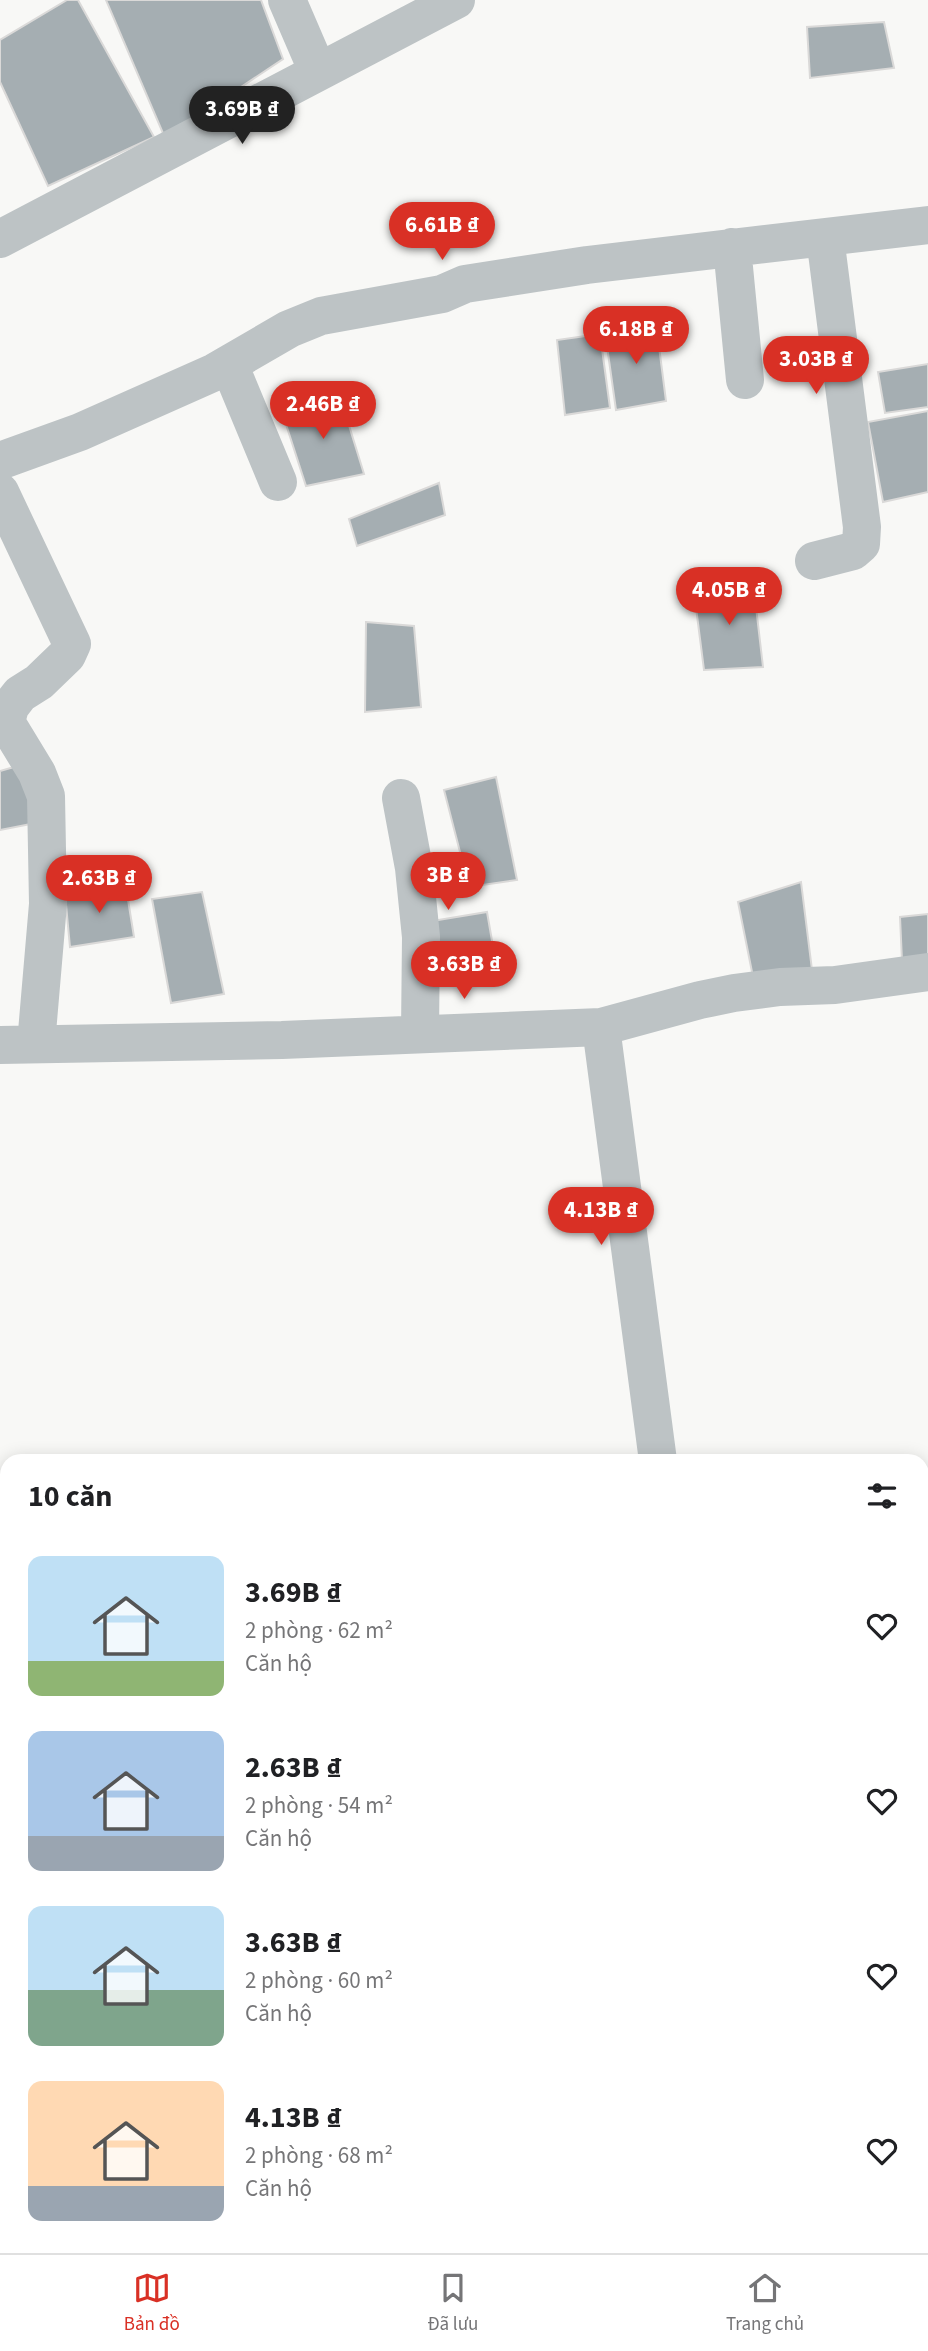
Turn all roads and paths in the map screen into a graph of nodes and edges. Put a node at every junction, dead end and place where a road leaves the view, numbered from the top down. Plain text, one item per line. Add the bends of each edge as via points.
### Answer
1 (287, 0) edge
2 (456, 0) edge
3 (318, 72) junction
4 (928, 225) edge
5 (825, 237) junction
6 (0, 239) edge
7 (732, 247) junction
8 (229, 364) junction
9 (745, 380) dead end
10 (0, 461) edge
11 (278, 482) dead end
12 (0, 492) edge
13 (814, 561) dead end
14 (401, 798) dead end
15 (928, 972) edge
16 (601, 1027) junction
17 (420, 1033) junction
18 (18, 1045) edge
19 (657, 1454) edge

1 - 3 street
2 - 3 street
3 - 6 street
4 - 5 street
5 - 7 street
5 - 13 street via 862,527 861,544 853,551
7 - 8 street via 465,284 442,294 321,316
7 - 9 street
8 - 10 street via 80,432
8 - 11 street
12 - 18 street via 72,644 68,655 20,694 6,722 46,796 48,904
14 - 17 street via 421,937
15 - 16 street via 734,993
16 - 17 street
16 - 19 street
17 - 18 street

